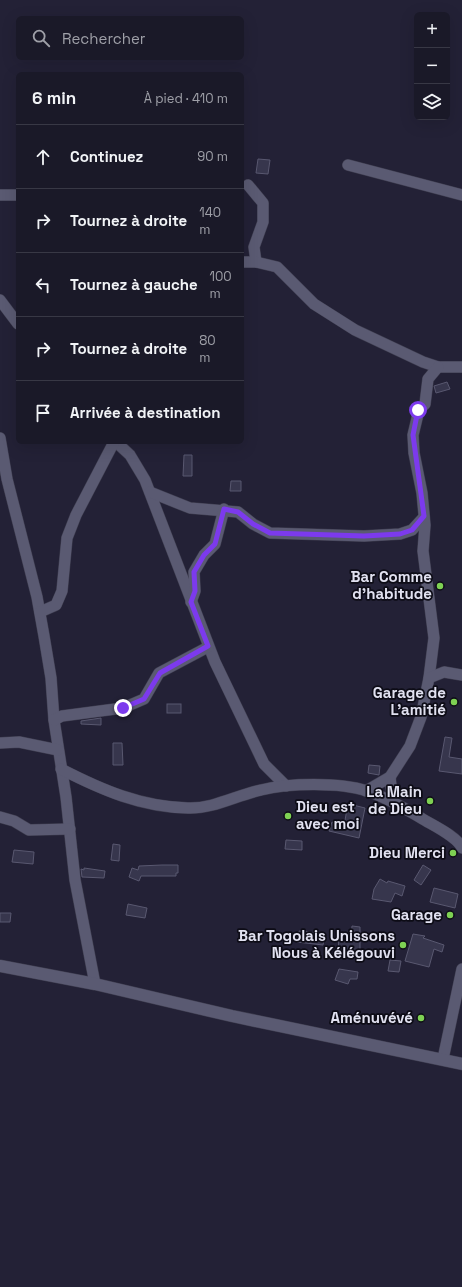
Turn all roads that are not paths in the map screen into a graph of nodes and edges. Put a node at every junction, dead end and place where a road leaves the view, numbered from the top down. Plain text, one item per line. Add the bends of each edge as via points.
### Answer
1 (348, 165) dead end
2 (248, 185) dead end
3 (0, 195) edge
4 (16, 195) edge
5 (462, 195) edge
6 (244, 262) edge
7 (256, 262) junction
8 (0, 300) edge
9 (16, 321) edge
10 (438, 367) junction
11 (462, 367) edge
12 (0, 438) edge
13 (114, 444) edge
14 (117, 444) edge
15 (150, 492) junction
16 (224, 509) junction
17 (424, 516) junction
18 (191, 602) junction
19 (40, 612) junction
20 (208, 646) junction
21 (462, 675) edge
22 (429, 678) junction
23 (54, 720) junction
24 (0, 743) edge
25 (58, 750) junction
26 (61, 770) junction
27 (390, 777) junction
28 (286, 786) junction
29 (366, 791) junction
30 (393, 802) junction
31 (0, 817) edge
32 (70, 829) junction
33 (462, 848) edge
34 (0, 966) edge
35 (462, 969) edge
36 (95, 984) junction
37 (443, 1059) junction
38 (462, 1064) edge

1 - 5 street
2 - 7 street via 263,203 263,222 254,247
3 - 4 street
6 - 7 street
7 - 10 street via 277,267 314,304 355,330
8 - 9 street
10 - 11 street
10 - 17 street via 428,379 425,404 418,410 413,435
12 - 19 street via 7,479
13 - 19 street via 76,515 67,538 62,591 56,605
14 - 15 street via 130,455
15 - 16 street via 190,508
15 - 18 street
16 - 17 street via 238,512 270,533 364,536 400,534 412,530
16 - 18 street via 215,544 204,555 194,572 195,591
17 - 22 street via 423,551 434,638
18 - 20 street
19 - 23 street via 51,678
20 - 23 street via 160,673 144,699 123,708 62,716
20 - 28 street via 264,764
21 - 22 street via 444,672
22 - 27 street via 421,717
23 - 25 street
24 - 25 street via 19,742
25 - 26 street
26 - 28 street via 129,799 168,807 203,807 262,790
26 - 32 street
27 - 29 street
27 - 30 street
28 - 29 street via 342,786
29 - 30 street
30 - 33 street via 448,834 461,844
31 - 32 street via 14,821 29,830
32 - 36 street via 75,880
34 - 36 main road
35 - 37 street
36 - 37 main road via 232,1016
37 - 38 main road

